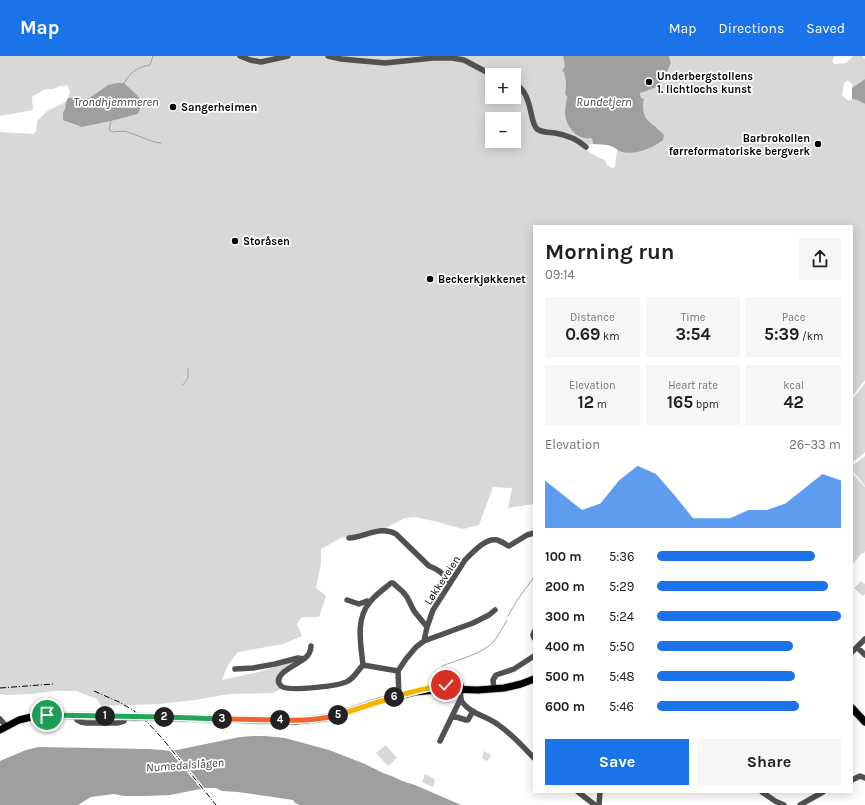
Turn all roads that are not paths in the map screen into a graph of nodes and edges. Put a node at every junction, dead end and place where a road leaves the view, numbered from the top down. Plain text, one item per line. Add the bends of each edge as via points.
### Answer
1 (240, 56) edge
2 (288, 56) edge
3 (328, 56) edge
4 (485, 71) edge
5 (521, 87) edge
6 (586, 147) dead end
7 (533, 533) edge
8 (349, 538) dead end
9 (450, 583) junction
10 (347, 600) dead end
11 (371, 600) junction
12 (495, 610) dead end
13 (427, 627) junction
14 (865, 639) edge
15 (424, 641) junction
16 (311, 646) dead end
17 (857, 647) junction
18 (853, 651) edge
19 (865, 655) edge
20 (533, 657) edge
21 (304, 659) junction
22 (363, 665) junction
23 (235, 669) dead end
24 (398, 671) junction
25 (531, 680) edge
26 (461, 687) junction
27 (494, 687) junction
28 (399, 696) junction
29 (460, 700) junction
30 (853, 709) edge
31 (473, 711) junction
32 (77, 716) junction
33 (453, 716) junction
34 (0, 719) edge
35 (124, 721) dead end
36 (865, 722) edge
37 (3, 728) edge
38 (440, 742) dead end
39 (533, 757) edge
40 (865, 778) edge
41 (853, 780) edge
42 (579, 793) edge
43 (600, 793) edge
44 (763, 793) edge
45 (821, 793) edge
46 (595, 805) edge
47 (599, 805) edge
48 (784, 805) edge
49 (800, 805) edge

1 - 2 street via 261,62
3 - 4 street via 385,63 452,58 464,60
5 - 6 street via 530,104 537,129 569,137
7 - 9 street, Løkkeveien via 509,546 497,540 490,540 465,560
8 - 9 street via 378,531 391,531 429,566 441,572
9 - 13 street, Løkkeveien via 433,610
10 - 11 street via 359,604
11 - 13 street via 393,583 407,597
11 - 22 street via 361,619
12 - 15 street via 473,623
13 - 15 street, Løkkeveien
14 - 17 street
15 - 24 street via 416,647
16 - 21 street via 311,651
17 - 18 street
17 - 19 street
20 - 27 street via 514,669 496,675 493,680
21 - 22 street via 280,676 280,684 285,688 304,689 344,683
21 - 23 street
22 - 24 street
24 - 28 street
25 - 27 main road via 514,686
26 - 27 main road via 478,690
26 - 28 main road via 436,686
26 - 29 street
28 - 32 main road, bridge via 331,717 308,720
29 - 31 street
29 - 33 street
30 - 36 main road
31 - 33 street via 468,720
31 - 39 street via 508,732
32 - 35 street via 77,720 86,723 111,724
32 - 37 main road via 34,716
33 - 38 street
34 - 37 street
40 - 41 street via 860,776
42 - 46 street
43 - 47 street
44 - 48 street
45 - 49 street

